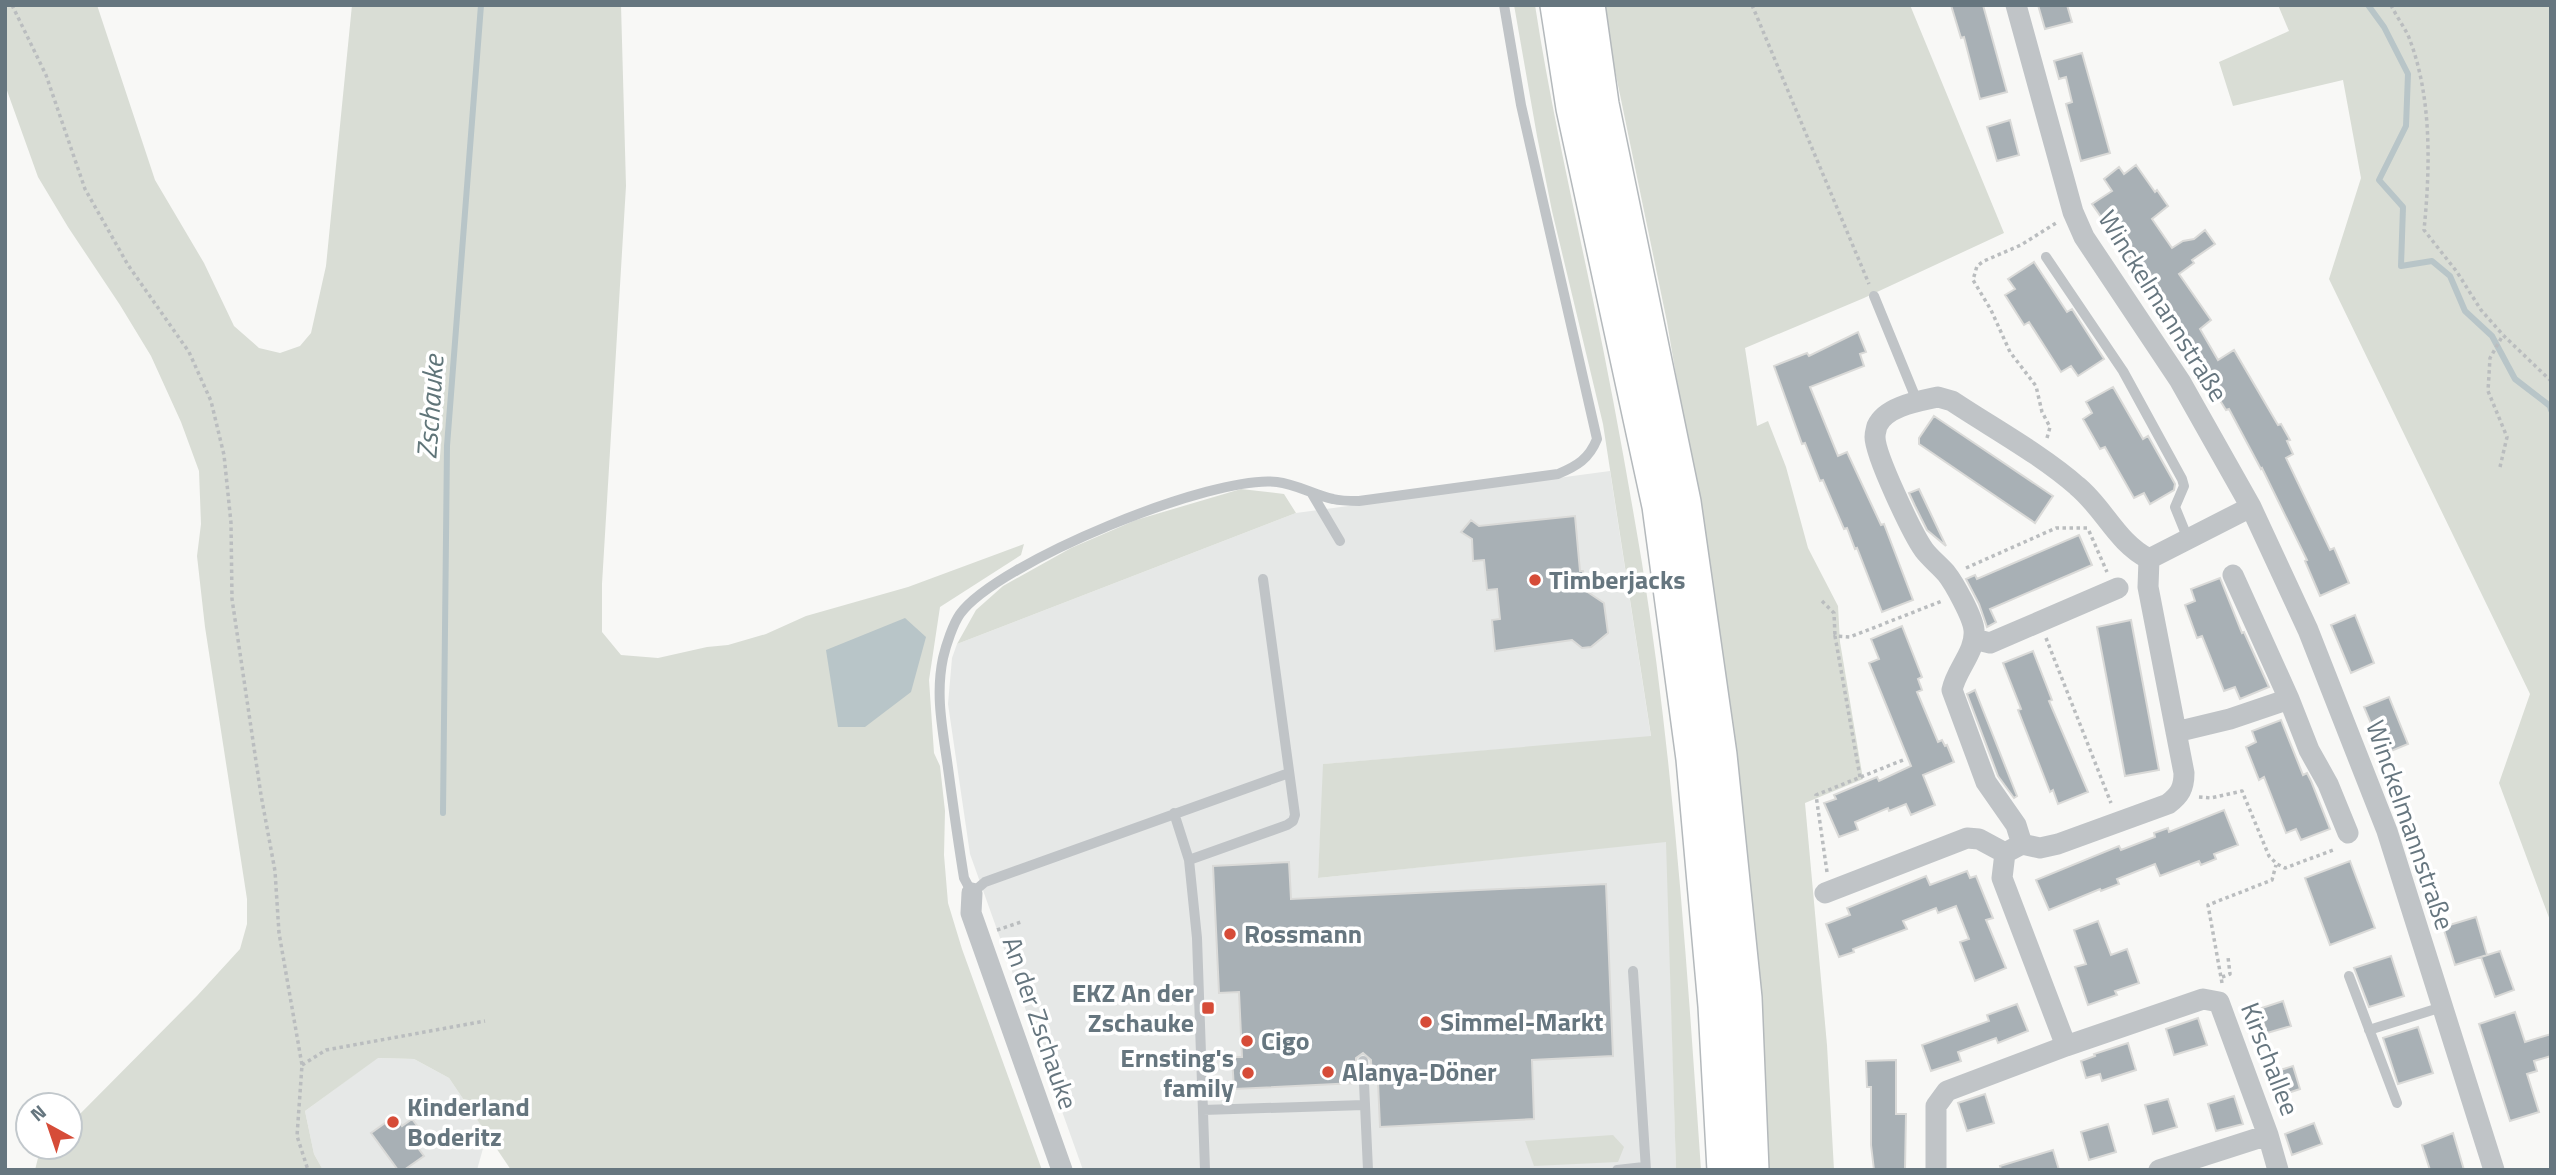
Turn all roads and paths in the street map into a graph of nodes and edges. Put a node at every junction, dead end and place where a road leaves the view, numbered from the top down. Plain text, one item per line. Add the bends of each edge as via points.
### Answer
1 (12, 5) edge
2 (1504, 5) edge
3 (1558, 5) edge
4 (1587, 5) edge
5 (1752, 5) edge
6 (2015, 5) edge
7 (2391, 5) edge
8 (2056, 223) dead end
9 (2046, 257) dead end
10 (1874, 296) joint
11 (2503, 335) junction
12 (2551, 381) edge
13 (1917, 401) junction
14 (2046, 463) junction
15 (2500, 467) dead end
16 (1311, 492) junction
17 (2251, 507) junction
18 (2084, 520) dead end
19 (2088, 528) junction
20 (2188, 539) junction
21 (1340, 541) dead end
22 (2149, 559) junction
23 (2232, 575) dead end
24 (1263, 579) dead end
25 (1953, 585) junction
26 (2116, 589) joint
27 (1822, 601) dead end
28 (2040, 622) junction
29 (1835, 636) junction
30 (1974, 639) junction
31 (2289, 699) junction
32 (2176, 732) junction
33 (1903, 760) dead end
34 (1289, 773) junction
35 (1860, 778) junction
36 (2178, 797) junction
37 (1174, 813) junction
38 (2118, 821) junction
39 (2345, 840) joint
40 (2014, 848) junction
41 (1189, 860) junction
42 (2277, 864) junction
43 (972, 893) junction
44 (1827, 893) joint
45 (2228, 957) dead end
46 (1633, 971) dead end
47 (2349, 976) dead end
48 (2222, 977) junction
49 (2219, 1002) junction
50 (2442, 1007) junction
51 (485, 1021) dead end
52 (2369, 1030) junction
53 (2066, 1046) junction
54 (1363, 1061) dead end
55 (302, 1065) junction
56 (2397, 1103) dead end
57 (1364, 1105) junction
58 (1203, 1110) junction
59 (2268, 1135) junction
60 (1645, 1168) edge
61 (308, 1170) edge
62 (1062, 1170) edge
63 (1205, 1170) edge
64 (1368, 1170) edge
65 (1617, 1170) edge
66 (1725, 1170) edge
67 (1751, 1170) edge
68 (1936, 1170) edge
69 (2159, 1170) edge
70 (2278, 1170) edge
71 (2494, 1170) edge

1 - 55 path via 46,75 85,189 128,265 189,352 211,401 224,455 230,510 232,599
2 - 16 lane via 1521,105 1597,439 1585,459 1558,474 1359,501
3 - 66 main road via 1574,108 1660,506 1694,760
4 - 67 main road via 1601,104 1684,502 1720,755 1744,998
5 - 10 path
6 - 17 street, Winckelmannstraße via 2084,237 2180,381
7 - 11 path via 2411,42 2425,99 2428,194 2424,230
8 - 14 path via 1984,261 1977,266 1973,280 2010,352 2036,386 2050,427
9 - 20 lane via 2123,371 2182,479 2184,486 2175,507
10 - 13 lane
11 - 12 path
11 - 15 path via 2490,358 2488,391 2507,437
13 - 14 street via 1938,397 1952,401
13 - 25 street via 1883,418 1875,436 1919,542
14 - 22 street via 2078,486 2128,545
16 - 21 lane
16 - 43 lane via 1278,482 1250,483 1132,516 1016,570 983,592 960,615 943,656 938,697 964,878
17 - 20 street
17 - 50 street, Winckelmannstraße via 2349,731 2390,839
18 - 19 path
19 - 25 path via 2056,528
19 - 26 path
20 - 22 street
22 - 32 street via 2148,587
23 - 31 street
24 - 34 lane
25 - 29 path via 1850,637
25 - 30 street via 1974,628
26 - 28 street
27 - 29 path via 1834,612
28 - 30 street via 1990,643
28 - 38 path
29 - 35 path
30 - 40 street via 1953,682 1954,698 1986,782 2016,825
31 - 32 street
31 - 39 street via 2328,784
32 - 36 street via 2184,773
33 - 35 path
34 - 37 lane
34 - 41 lane via 1293,821
35 - 44 path via 1816,794
36 - 38 street
36 - 42 path via 2211,798 2242,791 2269,856
37 - 41 lane
37 - 43 lane via 985,883
38 - 40 street via 2058,844
39 - 42 path via 2285,868
40 - 44 street via 1967,838
40 - 53 street via 2002,878
41 - 58 lane via 1197,938
42 - 48 path via 2272,880 2208,905
43 - 62 street, An der Zschauke via 971,913
45 - 48 path via 2230,974
46 - 60 lane
47 - 52 lane
48 - 49 path
49 - 53 street, Kirschallee via 2203,999
49 - 59 street, Kirschallee
50 - 52 lane
50 - 71 street, Winckelmannstraße
51 - 55 path via 326,1050
52 - 56 lane
53 - 68 street, Kirschallee via 1947,1091 1936,1106
54 - 57 lane
55 - 61 path via 297,1136
57 - 58 lane
57 - 64 lane
58 - 63 lane
59 - 69 street
59 - 70 street, Kirschallee
60 - 65 lane

